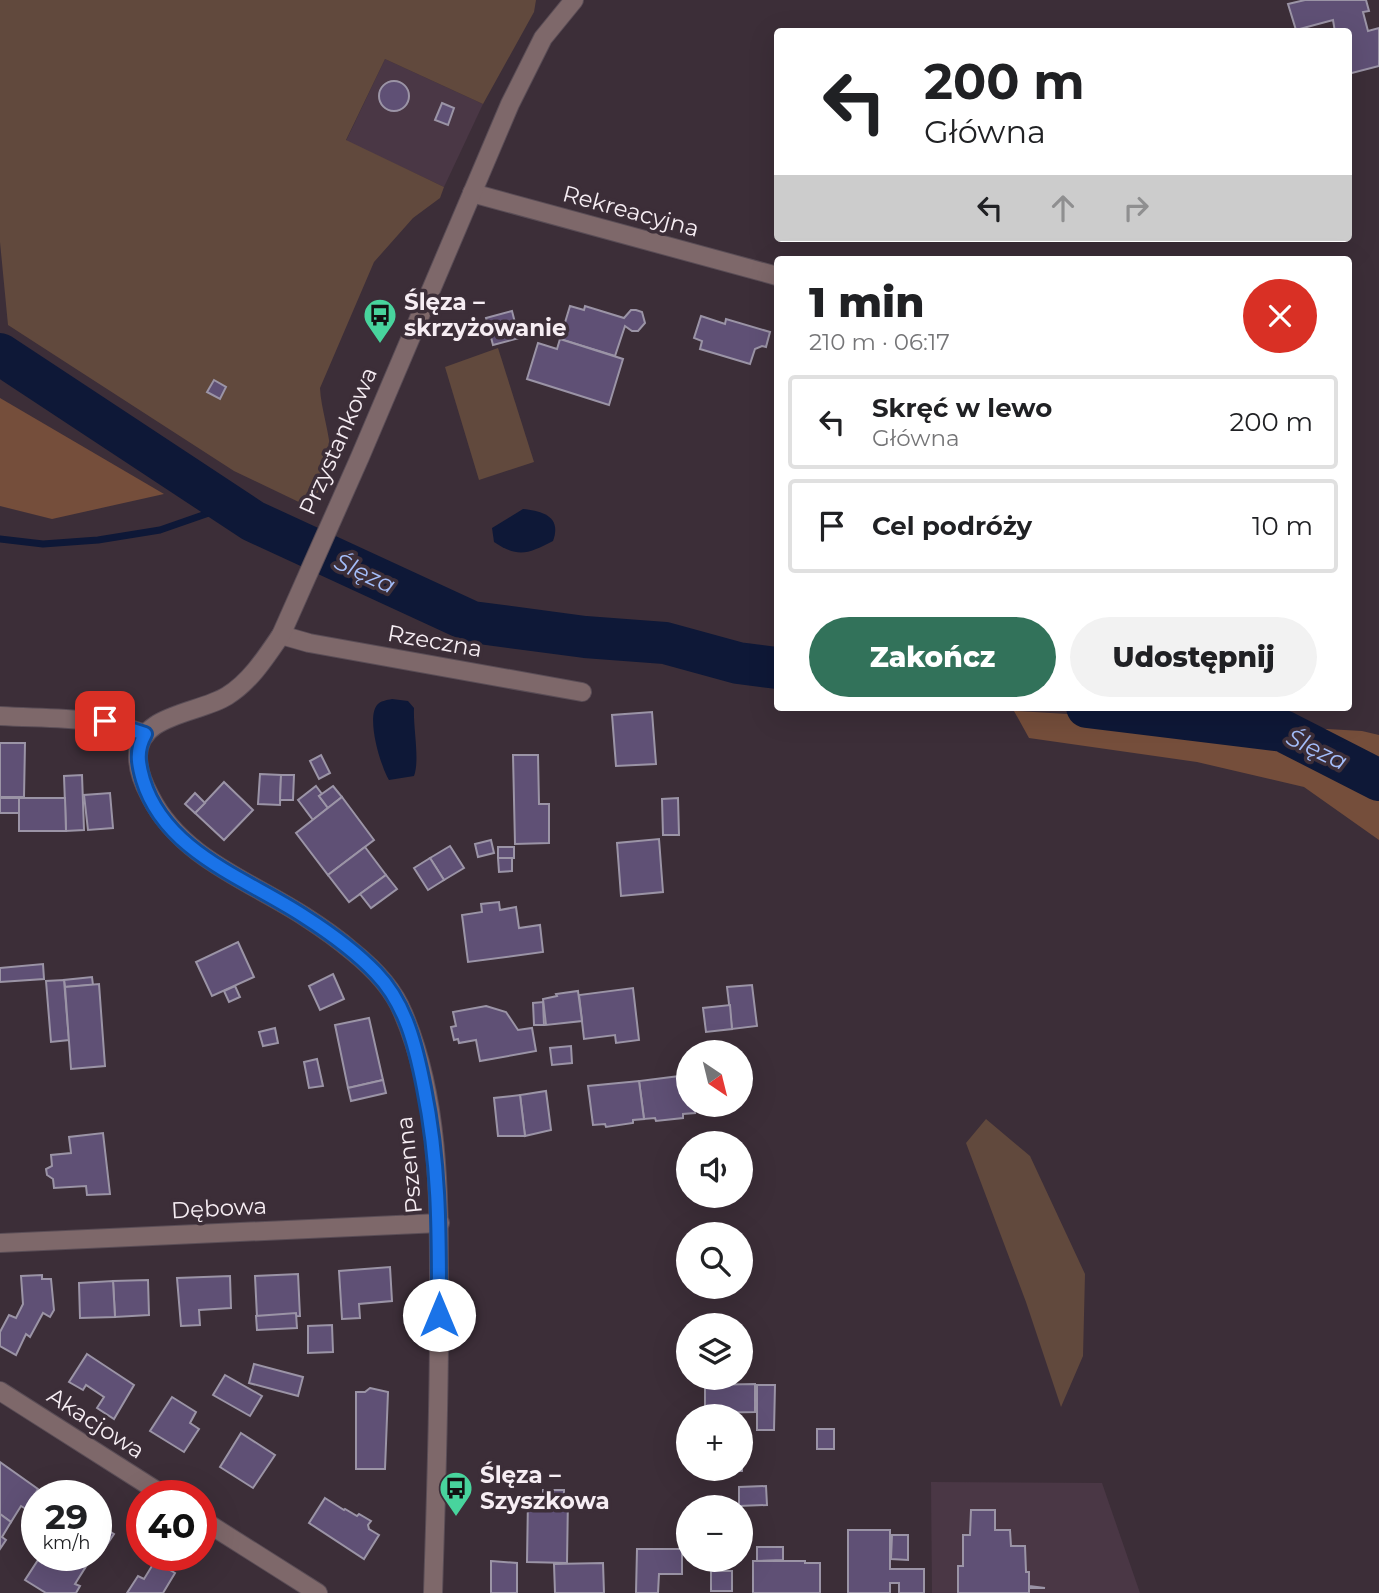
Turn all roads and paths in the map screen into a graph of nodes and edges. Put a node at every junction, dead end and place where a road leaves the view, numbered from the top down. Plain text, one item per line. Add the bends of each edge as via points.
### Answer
1 (573, 0) edge
2 (472, 193) junction
3 (774, 275) edge
4 (281, 635) junction
5 (582, 692) dead end
6 (0, 716) edge
7 (145, 734) junction
8 (440, 1223) junction
9 (0, 1243) edge
10 (0, 1391) edge
11 (140, 1480) edge
12 (217, 1529) edge
13 (318, 1593) edge
14 (433, 1593) edge

1 - 2 street, Przystankowa via 543,38
2 - 3 street, Rekreacyjna
2 - 4 street, Przystankowa
4 - 5 street, Rzeczna
4 - 7 street, Przystankowa via 256,669 228,695 160,721
6 - 7 street via 91,719
7 - 8 street, Pszenna via 138,760 145,787 162,817 187,844 342,943 396,998 419,1060 433,1134
8 - 9 street, Dębowa
8 - 14 street, Pszenna
10 - 11 street, Akacjowa
12 - 13 street

